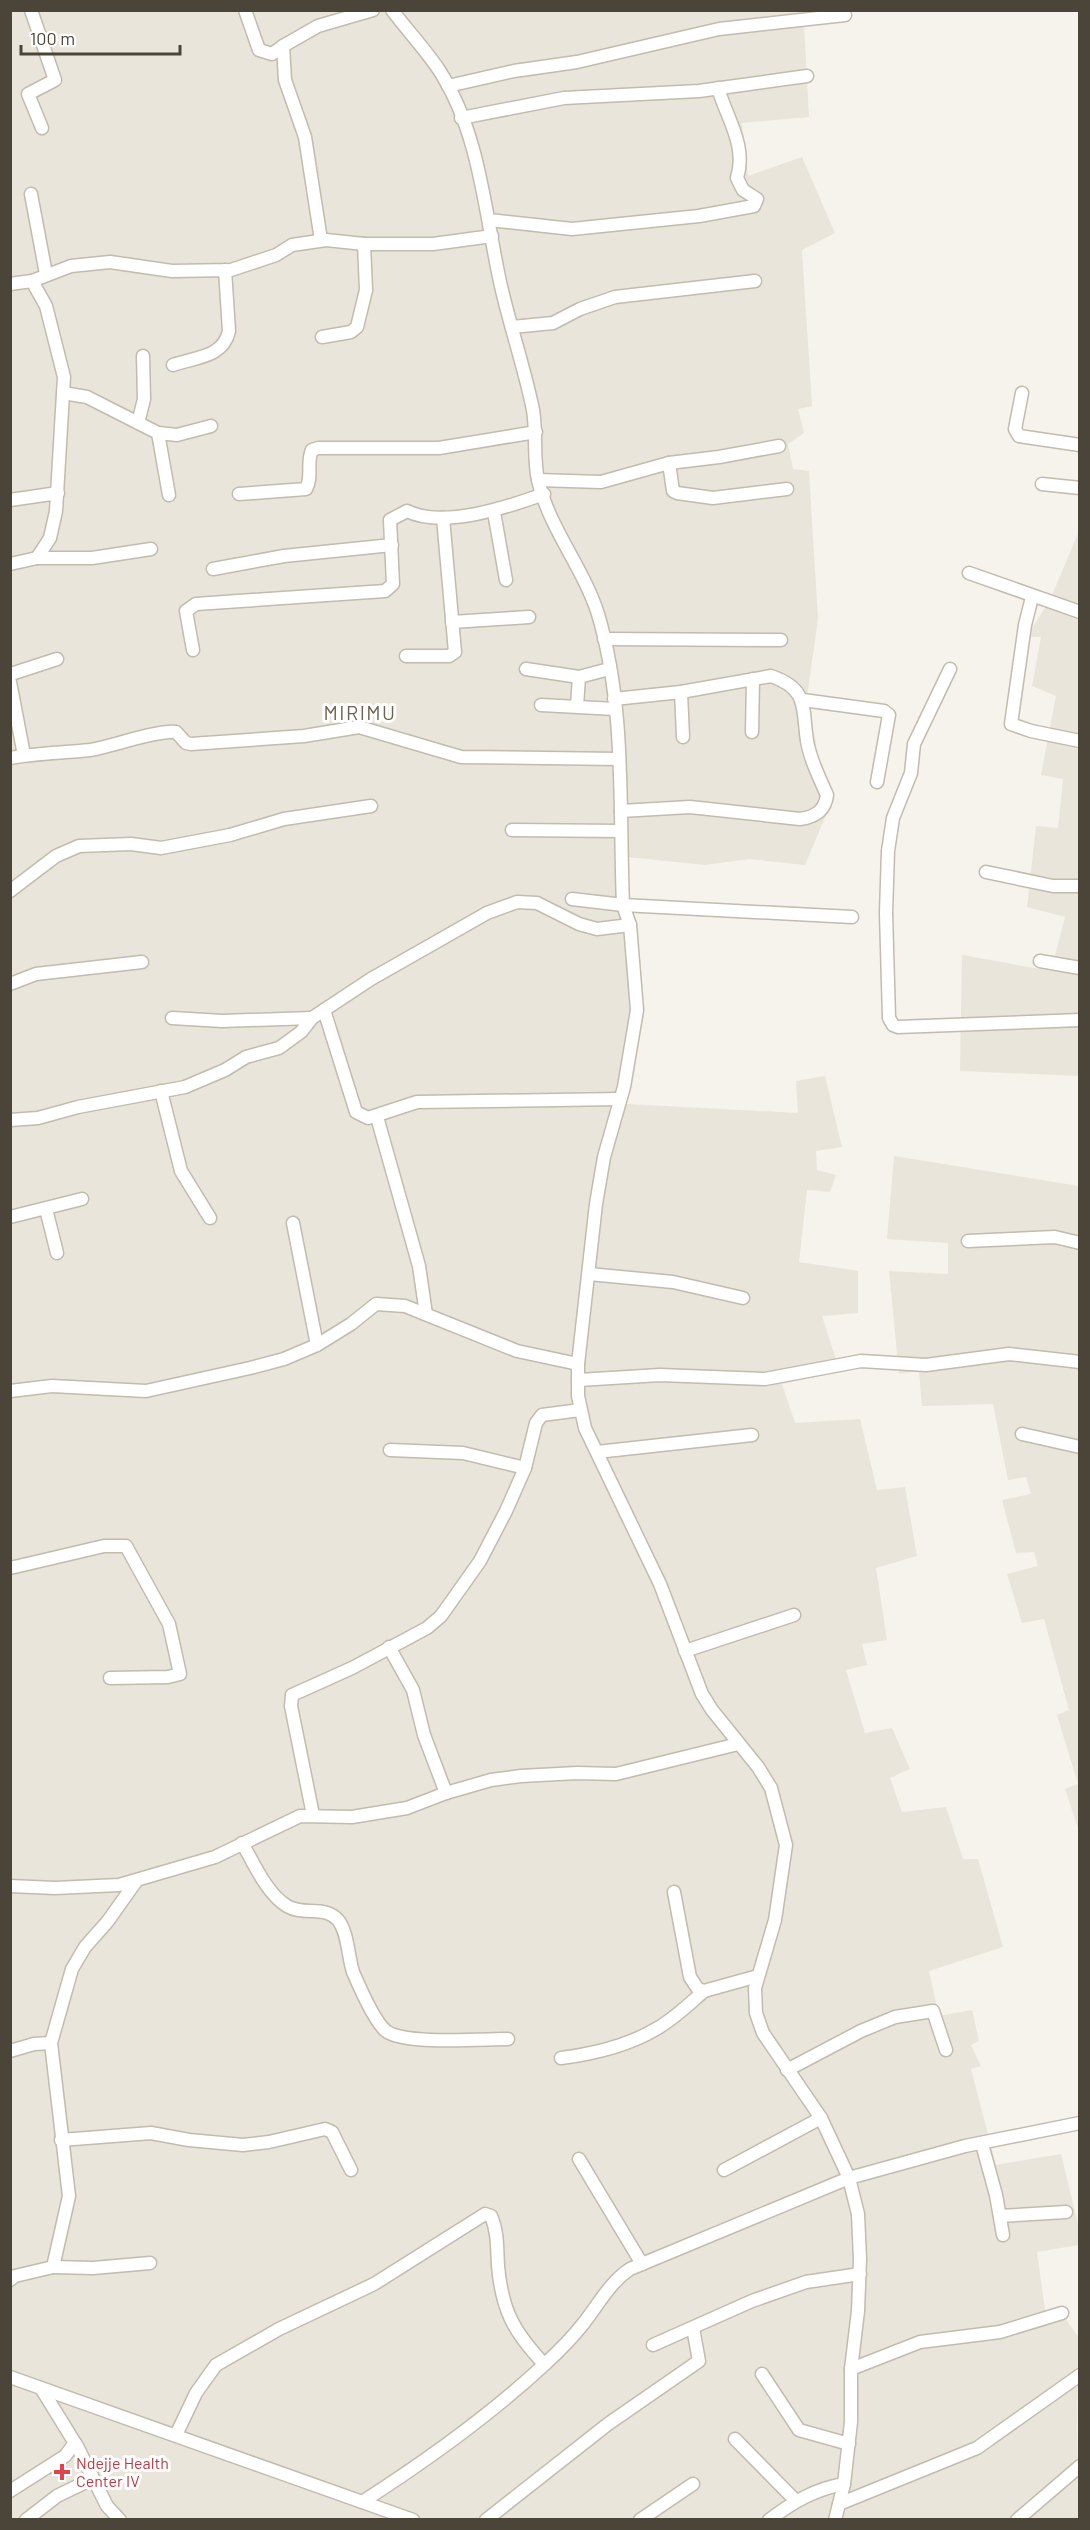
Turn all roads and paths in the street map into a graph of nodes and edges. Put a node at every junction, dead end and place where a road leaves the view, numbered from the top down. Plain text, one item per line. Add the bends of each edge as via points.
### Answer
1 (31, 10) edge
2 (245, 10) edge
3 (373, 10) edge
4 (394, 11) edge
5 (845, 15) dead end
6 (283, 46) junction
7 (807, 75) dead end
8 (448, 86) junction
9 (718, 88) junction
10 (460, 118) junction
11 (42, 128) dead end
12 (31, 194) dead end
13 (489, 220) junction
14 (492, 236) junction
15 (321, 240) junction
16 (364, 244) junction
17 (225, 270) junction
18 (46, 274) junction
19 (32, 281) junction
20 (755, 281) dead end
21 (10, 284) edge
22 (512, 327) junction
23 (322, 338) dead end
24 (143, 356) dead end
25 (172, 365) dead end
26 (63, 393) junction
27 (1022, 393) dead end
28 (138, 423) junction
29 (211, 426) dead end
30 (536, 432) junction
31 (158, 433) junction
32 (1080, 445) edge
33 (779, 446) dead end
34 (669, 464) junction
35 (538, 480) junction
36 (1042, 484) dead end
37 (1080, 488) edge
38 (787, 489) dead end
39 (58, 493) junction
40 (239, 494) dead end
41 (544, 494) junction
42 (169, 495) dead end
43 (10, 500) edge
44 (494, 512) junction
45 (443, 518) junction
46 (392, 545) junction
47 (151, 549) dead end
48 (37, 558) junction
49 (10, 564) edge
50 (213, 569) dead end
51 (969, 573) dead end
52 (506, 580) dead end
53 (1032, 597) junction
54 (1080, 612) edge
55 (529, 617) dead end
56 (452, 622) junction
57 (604, 639) junction
58 (782, 640) dead end
59 (192, 650) dead end
60 (406, 656) dead end
61 (57, 658) dead end
62 (526, 669) dead end
63 (609, 669) junction
64 (950, 669) dead end
65 (10, 677) edge
66 (579, 677) junction
67 (753, 679) junction
68 (10, 682) edge
69 (681, 692) junction
70 (803, 700) junction
71 (614, 704) junction
72 (541, 705) dead end
73 (577, 706) junction
74 (752, 732) dead end
75 (683, 737) dead end
76 (1080, 741) edge
77 (24, 755) junction
78 (10, 758) edge
79 (619, 759) junction
80 (877, 782) dead end
81 (370, 806) dead end
82 (621, 811) junction
83 (512, 830) dead end
84 (621, 831) junction
85 (986, 872) dead end
86 (1080, 886) edge
87 (10, 891) edge
88 (572, 899) dead end
89 (623, 905) junction
90 (852, 917) dead end
91 (630, 925) junction
92 (1040, 961) dead end
93 (142, 962) dead end
94 (1080, 968) edge
95 (10, 984) edge
96 (324, 1010) junction
97 (172, 1018) dead end
98 (312, 1018) junction
99 (1080, 1020) edge
100 (161, 1091) junction
101 (620, 1099) junction
102 (377, 1117) junction
103 (10, 1120) edge
104 (82, 1199) dead end
105 (46, 1209) junction
106 (10, 1217) edge
107 (210, 1218) dead end
108 (293, 1223) dead end
109 (969, 1241) dead end
110 (1080, 1243) edge
111 (57, 1253) dead end
112 (589, 1274) junction
113 (742, 1298) dead end
114 (426, 1314) junction
115 (317, 1345) junction
116 (1080, 1362) edge
117 (578, 1364) junction
118 (579, 1380) junction
119 (10, 1391) edge
120 (580, 1410) junction
121 (1022, 1434) dead end
122 (752, 1435) dead end
123 (1080, 1447) edge
124 (390, 1450) dead end
125 (597, 1452) junction
126 (525, 1468) junction
127 (10, 1568) edge
128 (794, 1615) dead end
129 (389, 1647) junction
130 (685, 1651) junction
131 (110, 1678) dead end
132 (738, 1744) junction
133 (446, 1793) junction
134 (313, 1815) junction
135 (242, 1843) junction
136 (137, 1880) junction
137 (10, 1886) edge
138 (674, 1892) dead end
139 (758, 1976) junction
140 (704, 1991) junction
141 (508, 2039) dead end
142 (51, 2043) junction
143 (946, 2050) dead end
144 (10, 2051) edge
145 (561, 2058) dead end
146 (787, 2070) junction
147 (821, 2118) junction
148 (1080, 2123) edge
149 (61, 2140) junction
150 (982, 2144) junction
151 (579, 2159) dead end
152 (351, 2170) dead end
153 (724, 2170) dead end
154 (849, 2178) junction
155 (1066, 2212) dead end
156 (1000, 2216) junction
157 (1003, 2235) dead end
158 (150, 2263) dead end
159 (642, 2264) junction
160 (53, 2267) junction
161 (860, 2274) junction
162 (10, 2280) edge
163 (1062, 2313) dead end
164 (693, 2328) junction
165 (653, 2345) dead end
166 (544, 2364) junction
167 (851, 2369) junction
168 (762, 2373) dead end
169 (1080, 2375) edge
170 (10, 2377) edge
171 (41, 2388) junction
172 (176, 2435) junction
173 (735, 2439) dead end
174 (75, 2443) junction
175 (849, 2444) junction
176 (1080, 2466) edge
177 (92, 2479) junction
178 (693, 2484) dead end
179 (844, 2484) junction
180 (10, 2491) edge
181 (795, 2500) junction
182 (362, 2502) junction
183 (839, 2504) junction
184 (406, 2518) edge
185 (26, 2520) edge
186 (120, 2520) edge
187 (486, 2520) edge
188 (640, 2520) edge
189 (769, 2520) edge
190 (836, 2520) edge
191 (1017, 2520) edge

1 - 11 street via 55,80 28,94
2 - 6 street via 259,50 272,54
3 - 6 street via 318,26
4 - 8 street
5 - 8 street via 719,29 577,62
6 - 15 street via 285,80 305,137
7 - 9 street
8 - 10 street
9 - 10 street via 564,98
9 - 13 street via 738,135 737,178 743,190 757,199 754,206 699,216 572,229
10 - 13 street via 479,167
12 - 18 street
13 - 14 street
14 - 16 street via 433,244
14 - 22 street
15 - 16 street
15 - 17 street via 292,245 247,267
16 - 23 street via 366,290 357,327
17 - 18 street via 172,271 110,262 71,266
17 - 25 street via 227,341 211,355
18 - 19 street
19 - 21 street
19 - 26 street via 52,325 64,376
20 - 22 street via 615,297 553,323
22 - 30 street
24 - 28 street via 145,390
26 - 28 street via 87,397
26 - 39 street
27 - 32 street via 1016,434
28 - 31 street
29 - 31 street via 177,435
30 - 35 street
30 - 40 street via 439,448 312,450 306,489
31 - 42 street
33 - 34 street
34 - 35 street via 601,482
34 - 38 street via 673,491 677,493 713,498
35 - 41 street
36 - 37 street
39 - 43 street
39 - 48 street via 50,538
41 - 44 street
41 - 57 street via 597,612
44 - 45 street
44 - 52 street
45 - 46 street via 420,518 407,511 390,520
45 - 56 street
46 - 50 street via 284,556
46 - 59 street via 393,584 385,591 196,604 186,611
47 - 48 street via 92,558
48 - 49 street
51 - 53 street
53 - 54 street
53 - 76 street via 1011,724
55 - 56 street
56 - 60 street via 452,655
57 - 58 street
57 - 63 street
61 - 65 street
62 - 66 street
63 - 66 street
63 - 71 street
64 - 99 street via 914,744 911,773 893,818 886,913 889,1018 898,1027
66 - 73 street
67 - 69 street
67 - 70 street via 771,676 783,680
67 - 74 street
68 - 77 street
69 - 71 street
69 - 75 street
70 - 80 street via 884,711 889,715
70 - 82 street via 807,742 827,795 826,803 812,817 690,807
71 - 73 street
71 - 79 street
72 - 73 street
77 - 78 street
77 - 79 street via 90,750 162,732 177,732 191,744 304,735 359,726 461,757
79 - 82 street
81 - 87 street via 284,819 230,835 161,848 131,844 79,846 56,856
82 - 84 street
83 - 84 street
84 - 89 street
85 - 86 street via 1044,885
88 - 89 street
89 - 90 street
89 - 91 street
91 - 96 street via 597,929 537,903 517,902 487,913 370,979
91 - 101 street via 638,1010
92 - 94 street
93 - 95 street via 36,974
96 - 98 street
96 - 102 street via 356,1112 368,1118
97 - 98 street
98 - 100 street via 279,1048 246,1057 185,1087
100 - 103 street via 38,1118
100 - 107 street via 182,1171
101 - 102 street via 417,1102
101 - 112 street via 604,1157
102 - 114 street via 419,1266
104 - 105 street
105 - 106 street
105 - 111 street
108 - 115 street
109 - 110 street via 1054,1238
112 - 113 street via 673,1282
112 - 117 street
114 - 115 street via 405,1306 376,1304
114 - 117 street via 517,1351
115 - 119 street via 284,1359 146,1391 52,1386
116 - 118 street via 1009,1354 926,1365 861,1361 765,1379 660,1375
117 - 118 street
118 - 120 street
120 - 125 street
120 - 126 street via 542,1416 536,1423
121 - 123 street
122 - 125 street
124 - 126 street via 463,1453
125 - 130 street via 660,1584
126 - 129 street via 485,1551 456,1597 436,1622
127 - 131 street via 104,1546 126,1546 170,1624 180,1674
128 - 130 street
129 - 133 street via 412,1690
129 - 134 street via 292,1695 291,1707
130 - 132 street via 711,1710
132 - 133 street via 616,1774 521,1776
132 - 139 street via 771,1788 786,1845 775,1920
133 - 134 street via 407,1808 352,1817
134 - 135 street via 300,1816
135 - 136 street via 215,1857
135 - 141 street via 262,1878 287,1906 332,1913 340,1922 353,1971 386,2031 409,2038
136 - 137 street via 66,1888
136 - 142 street via 72,1969
138 - 140 street via 690,1977
139 - 140 street
139 - 146 street via 756,2013 763,2033
140 - 145 street via 654,2031 586,2054
142 - 144 street
142 - 149 street
143 - 146 street via 933,2011 895,2016
146 - 147 street
147 - 153 street
147 - 154 street
148 - 150 street
149 - 152 street via 151,2133 243,2145 325,2129 332,2132
149 - 160 street via 69,2196
150 - 154 street
150 - 156 street
151 - 159 street
154 - 159 street
154 - 161 street via 858,2214
155 - 156 street
156 - 157 street
158 - 160 street
159 - 166 street via 617,2278 581,2327
160 - 162 street
161 - 164 street via 806,2282
161 - 167 street
163 - 167 street via 1000,2331 920,2343
164 - 165 street
164 - 187 street via 699,2361 608,2424
166 - 172 street via 525,2344 506,2313 496,2234 491,2216 485,2214 374,2284 279,2329 216,2365 196,2393
166 - 182 street via 417,2467
167 - 175 street
168 - 175 street via 799,2430
169 - 183 street via 977,2448
170 - 171 street
171 - 172 street
171 - 174 street
172 - 182 street
173 - 181 street
174 - 177 street
174 - 180 street via 65,2456
175 - 179 street
176 - 191 street
177 - 185 street via 57,2496
177 - 186 street
178 - 188 street
179 - 181 street
179 - 183 street
181 - 189 street
182 - 184 street
183 - 190 street

